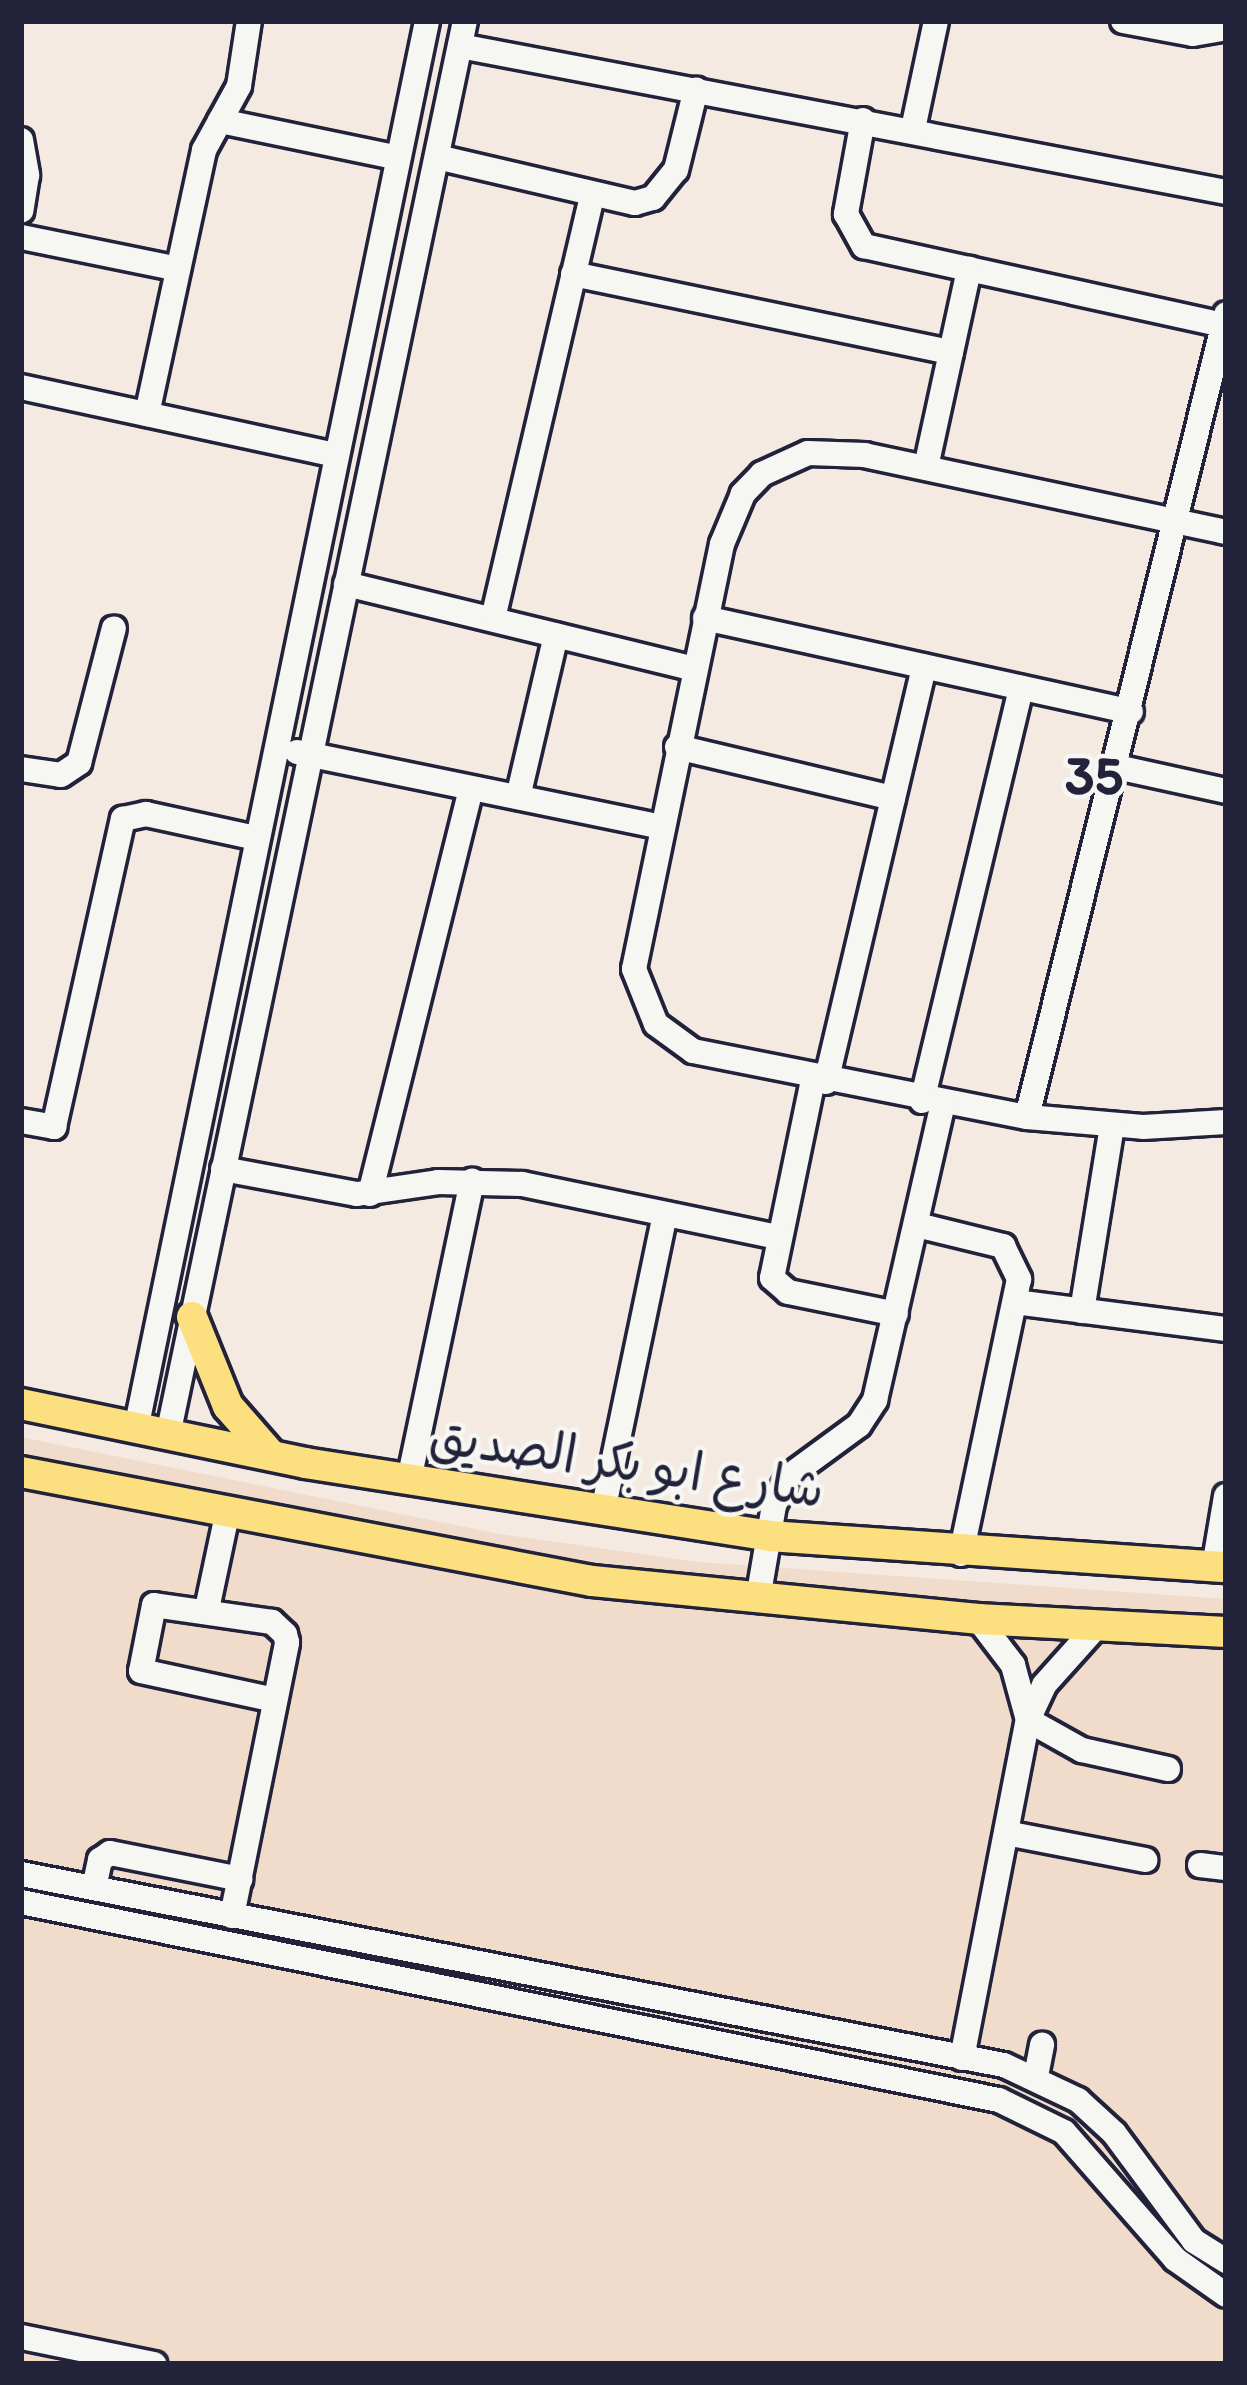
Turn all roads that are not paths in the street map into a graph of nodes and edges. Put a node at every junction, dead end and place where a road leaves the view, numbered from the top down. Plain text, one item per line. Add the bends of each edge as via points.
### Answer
1 (249, 21) edge
2 (427, 21) edge
3 (936, 21) edge
4 (1123, 21) edge
5 (1226, 28) edge
6 (462, 33) edge
7 (696, 89) junction
8 (863, 120) junction
9 (220, 121) junction
10 (913, 130) junction
11 (21, 140) edge
12 (437, 157) junction
13 (398, 158) junction
14 (1226, 192) edge
15 (592, 195) junction
16 (21, 211) edge
17 (21, 237) edge
18 (178, 269) junction
19 (969, 269) junction
20 (573, 274) junction
21 (1225, 320) edge
22 (951, 352) junction
23 (21, 387) edge
24 (147, 414) junction
25 (335, 455) junction
26 (926, 467) junction
27 (1180, 522) junction
28 (1226, 532) edge
29 (346, 584) junction
30 (494, 614) junction
31 (705, 618) junction
32 (114, 628) dead end
33 (556, 635) junction
34 (924, 666) junction
35 (694, 668) junction
36 (1021, 688) junction
37 (1131, 712) junction
38 (274, 747) junction
39 (677, 747) junction
40 (308, 754) junction
41 (1117, 767) junction
42 (21, 769) edge
43 (471, 788) junction
44 (1226, 791) edge
45 (518, 797) junction
46 (893, 798) junction
47 (659, 826) junction
48 (256, 838) junction
49 (819, 1081) junction
50 (932, 1103) junction
51 (1027, 1118) junction
52 (21, 1121) edge
53 (1226, 1122) edge
54 (1112, 1126) junction
55 (223, 1169) junction
56 (472, 1181) junction
57 (370, 1194) junction
58 (664, 1214) junction
59 (917, 1225) junction
60 (777, 1238) junction
61 (1015, 1301) junction
62 (1082, 1310) junction
63 (896, 1315) junction
64 (192, 1317) junction
65 (1226, 1329) edge
66 (146, 1378) junction
67 (178, 1384) junction
68 (21, 1403) edge
69 (136, 1429) junction
70 (168, 1436) junction
71 (270, 1454) junction
72 (21, 1472) edge
73 (409, 1480) junction
74 (1226, 1496) edge
75 (603, 1511) junction
76 (227, 1515) junction
77 (769, 1536) junction
78 (961, 1554) junction
79 (1220, 1567) edge
80 (758, 1599) junction
81 (208, 1609) junction
82 (978, 1619) junction
83 (1096, 1627) junction
84 (1226, 1633) edge
85 (275, 1700) junction
86 (1028, 1720) junction
87 (1168, 1769) dead end
88 (1006, 1833) junction
89 (1145, 1860) dead end
90 (1200, 1865) dead end
91 (1226, 1868) edge
92 (21, 1874) edge
93 (240, 1880) junction
94 (94, 1888) junction
95 (21, 1902) edge
96 (232, 1916) junction
97 (1042, 2045) dead end
98 (962, 2058) junction
99 (1036, 2076) junction
100 (1226, 2261) edge
101 (1224, 2299) edge
102 (21, 2337) edge
103 (154, 2364) edge

1 - 9 street via 239,86
2 - 13 street
3 - 10 street
4 - 5 street via 1193,34
6 - 7 street
6 - 12 street
7 - 8 street
7 - 15 street via 667,186 635,203
8 - 10 street
8 - 19 street via 846,214 850,233 864,246
9 - 13 street
9 - 18 street via 204,150
10 - 14 street
11 - 16 street
12 - 15 street
12 - 29 street
13 - 25 street
15 - 20 street
17 - 18 street
18 - 24 street
19 - 21 street
19 - 22 street
20 - 22 street
20 - 30 street
21 - 27 street
22 - 26 street
23 - 24 street
24 - 25 street
25 - 38 street
26 - 27 street
26 - 31 street via 808,453 762,474 729,518
27 - 28 street
27 - 37 street
29 - 30 street
29 - 40 street
30 - 33 street
31 - 34 street
31 - 35 street
32 - 42 street via 79,763 62,775
33 - 35 street
33 - 45 street
34 - 36 street
34 - 46 street
35 - 39 street
36 - 37 street
36 - 50 street
37 - 41 street
38 - 40 street
38 - 48 street
39 - 46 street
39 - 47 street
40 - 43 street
40 - 55 street
41 - 44 street
41 - 51 street
43 - 45 street
43 - 57 street
45 - 47 street
46 - 49 street
47 - 49 street via 634,969 656,1024 693,1051
48 - 52 street via 146,814 123,820 54,1127
48 - 66 street
49 - 50 street
49 - 60 street
50 - 51 street
50 - 59 street
51 - 54 street
53 - 54 street
54 - 62 street
55 - 57 street
55 - 64 street
56 - 57 street
56 - 58 street
56 - 73 street
58 - 60 street
58 - 75 street
59 - 61 street via 1003,1246 1016,1260
59 - 63 street
60 - 63 street via 776,1286
61 - 62 street
61 - 78 street
62 - 65 street
63 - 77 street via 860,1425 788,1477
64 - 67 street
64 - 71 main road via 228,1406
66 - 67 street
66 - 69 street
67 - 70 street
68 - 69 main road, شارع ابو بكر الصديق
69 - 70 main road, شارع ابو بكر الصديق
70 - 71 main road, شارع ابو بكر الصديق
71 - 73 main road, شارع ابو بكر الصديق
72 - 76 main road
73 - 75 main road, شارع ابو بكر الصديق
74 - 79 street
75 - 77 main road, شارع ابو بكر الصديق
76 - 80 main road via 592,1582
76 - 81 street
77 - 78 main road, شارع ابو بكر الصديق
77 - 80 street
78 - 79 main road, شارع ابو بكر الصديق
80 - 82 main road
81 - 85 street via 272,1622 285,1634
81 - 85 street via 154,1605 141,1671
82 - 83 main road
82 - 86 street via 1012,1665
83 - 84 main road
83 - 86 street via 1044,1684
85 - 93 street
86 - 87 street via 1082,1750
86 - 88 street
88 - 89 street
88 - 98 street
90 - 91 street
92 - 94 street
93 - 94 street via 110,1853
93 - 96 street
94 - 96 street
95 - 101 street via 999,2100 1064,2132 1175,2259
96 - 98 street
97 - 99 street
98 - 99 street
99 - 100 street via 1114,2133 1194,2241
102 - 103 street

